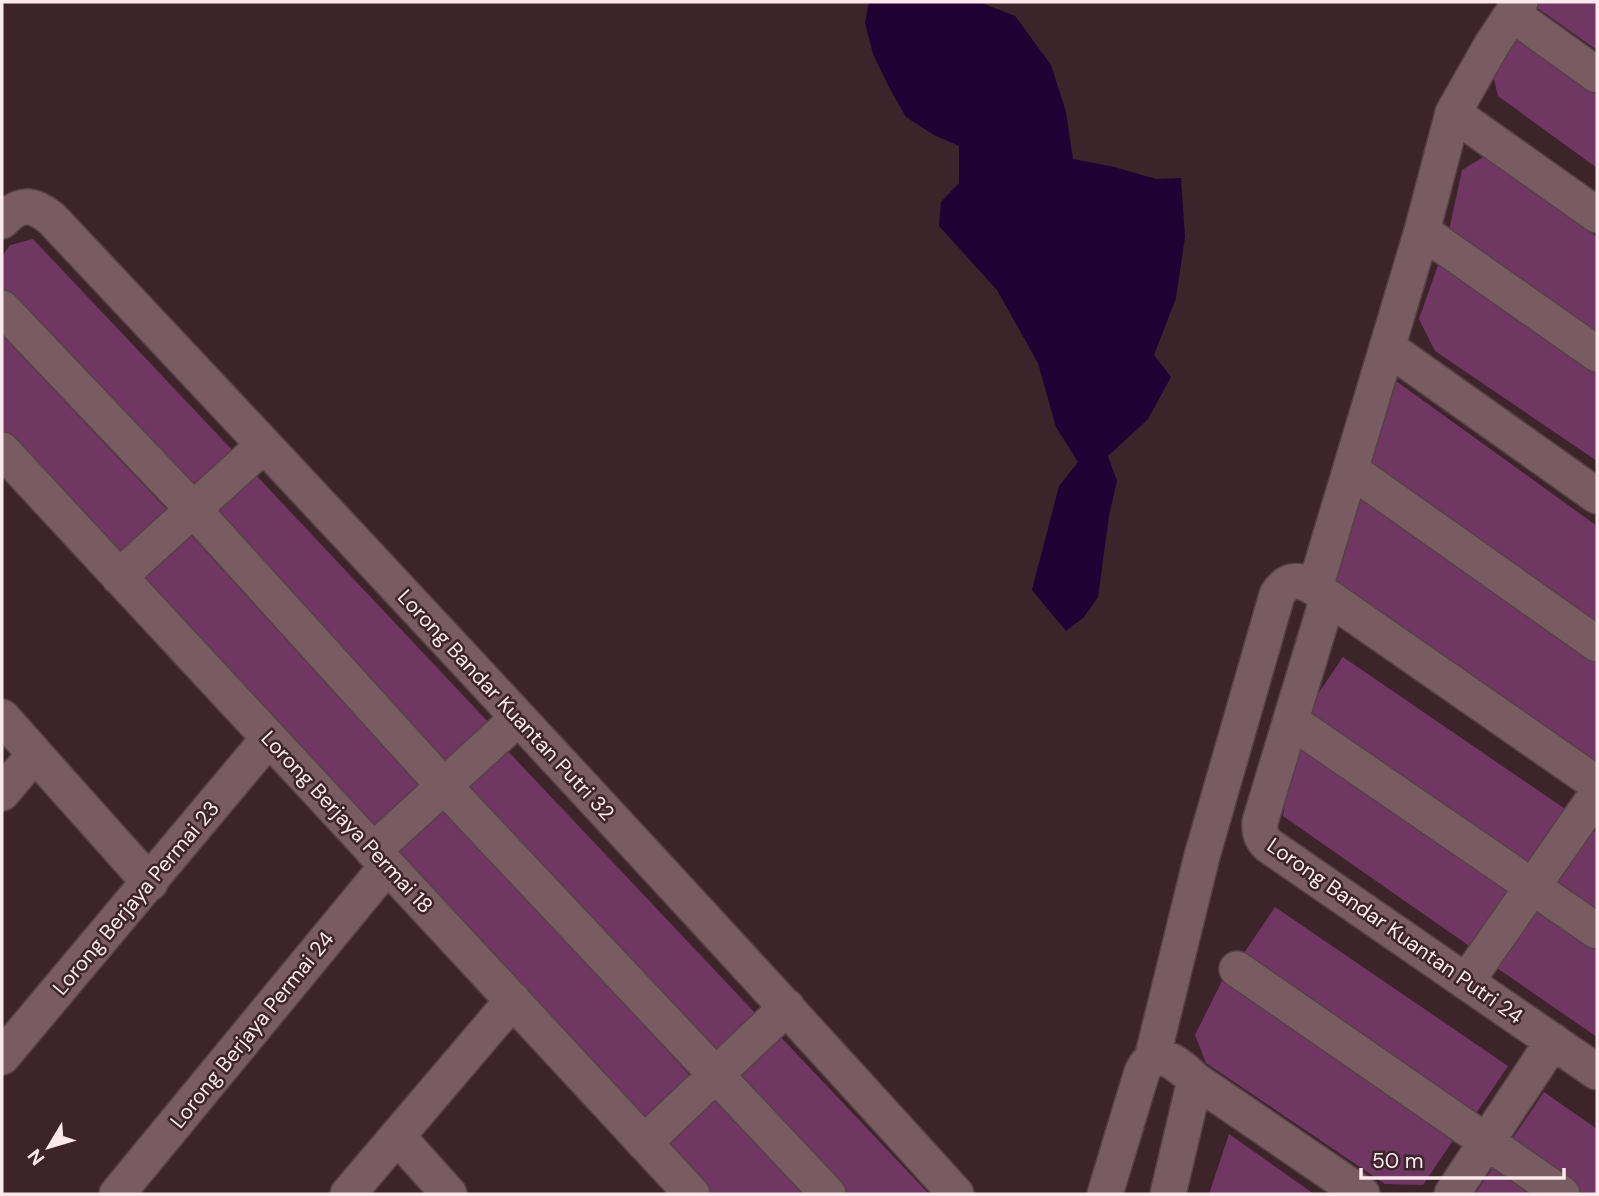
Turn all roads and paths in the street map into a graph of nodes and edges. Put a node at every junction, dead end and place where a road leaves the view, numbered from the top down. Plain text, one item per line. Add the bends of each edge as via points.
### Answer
1 (1516, 8) edge
2 (1597, 75) edge
3 (1453, 113) junction
4 (1597, 215) edge
5 (2, 221) edge
6 (1422, 231) junction
7 (2, 308) edge
8 (1387, 347) junction
9 (1597, 354) edge
10 (264, 445) junction
11 (2, 450) edge
12 (1350, 470) junction
13 (1597, 496) edge
14 (193, 509) junction
15 (119, 577) junction
16 (1322, 592) junction
17 (1597, 644) edge
18 (2, 717) edge
19 (518, 718) junction
20 (1291, 721) junction
21 (269, 738) junction
22 (35, 754) junction
23 (1597, 784) edge
24 (444, 786) junction
25 (2, 793) edge
26 (1597, 794) edge
27 (380, 858) junction
28 (150, 883) junction
29 (1533, 886) junction
30 (1597, 930) edge
31 (1237, 969) dead end
32 (1466, 982) junction
33 (513, 1000) junction
34 (787, 1007) junction
35 (1553, 1041) junction
36 (2, 1058) edge
37 (1176, 1069) junction
38 (1597, 1072) edge
39 (716, 1075) junction
40 (397, 1136) junction
41 (1486, 1142) junction
42 (645, 1143) junction
43 (117, 1194) edge
44 (348, 1194) edge
45 (449, 1194) edge
46 (692, 1194) edge
47 (828, 1194) edge
48 (956, 1194) edge
49 (1105, 1194) edge
50 (1168, 1194) edge
51 (1362, 1194) edge
52 (1451, 1194) edge
53 (1562, 1194) edge

1 - 2 street
1 - 3 street, Lorong Bandar Kuantan Putri 24
3 - 4 street
3 - 6 street, Lorong Bandar Kuantan Putri 24
5 - 10 street, Lorong Bandar Kuantan Putri 32 via 18,207 28,206 52,219
6 - 8 street, Lorong Bandar Kuantan Putri 24
6 - 9 street
7 - 14 street
8 - 12 street, Lorong Bandar Kuantan Putri 24
8 - 13 street
10 - 14 street
10 - 19 street, Lorong Bandar Kuantan Putri 32
11 - 15 street, Lorong Berjaya Permai 18
12 - 16 street, Lorong Bandar Kuantan Putri 24
12 - 17 street
14 - 15 street
14 - 24 street
15 - 21 street, Lorong Berjaya Permai 18
16 - 20 street, Lorong Bandar Kuantan Putri 24
16 - 23 street
16 - 37 street via 1298,580 1282,587 1277,595 1202,856
18 - 22 street
19 - 24 street, Lorong Berjaya Permai 24
19 - 34 street, Lorong Bandar Kuantan Putri 32
20 - 29 street
20 - 32 street, Lorong Bandar Kuantan Putri 24 via 1260,822 1262,839
21 - 27 street, Lorong Berjaya Permai 18
21 - 28 street, Lorong Berjaya Permai 23
22 - 25 street
22 - 28 street
24 - 27 street, Lorong Berjaya Permai 24
24 - 39 street
26 - 29 street
27 - 33 street, Lorong Berjaya Permai 18
27 - 43 street, Lorong Berjaya Permai 24
28 - 36 street, Lorong Berjaya Permai 23
29 - 30 street
29 - 32 street
31 - 41 street
32 - 35 street, Lorong Bandar Kuantan Putri 24
33 - 40 street
33 - 42 street, Lorong Berjaya Permai 18
34 - 39 street
34 - 48 street, Lorong Bandar Kuantan Putri 32
35 - 38 street, Lorong Bandar Kuantan Putri 24
35 - 41 street
37 - 49 street via 1145,1065
37 - 50 street
37 - 51 street
39 - 42 street
39 - 47 street
40 - 44 street
40 - 45 street
41 - 52 street
41 - 53 street
42 - 46 street, Lorong Berjaya Permai 18

